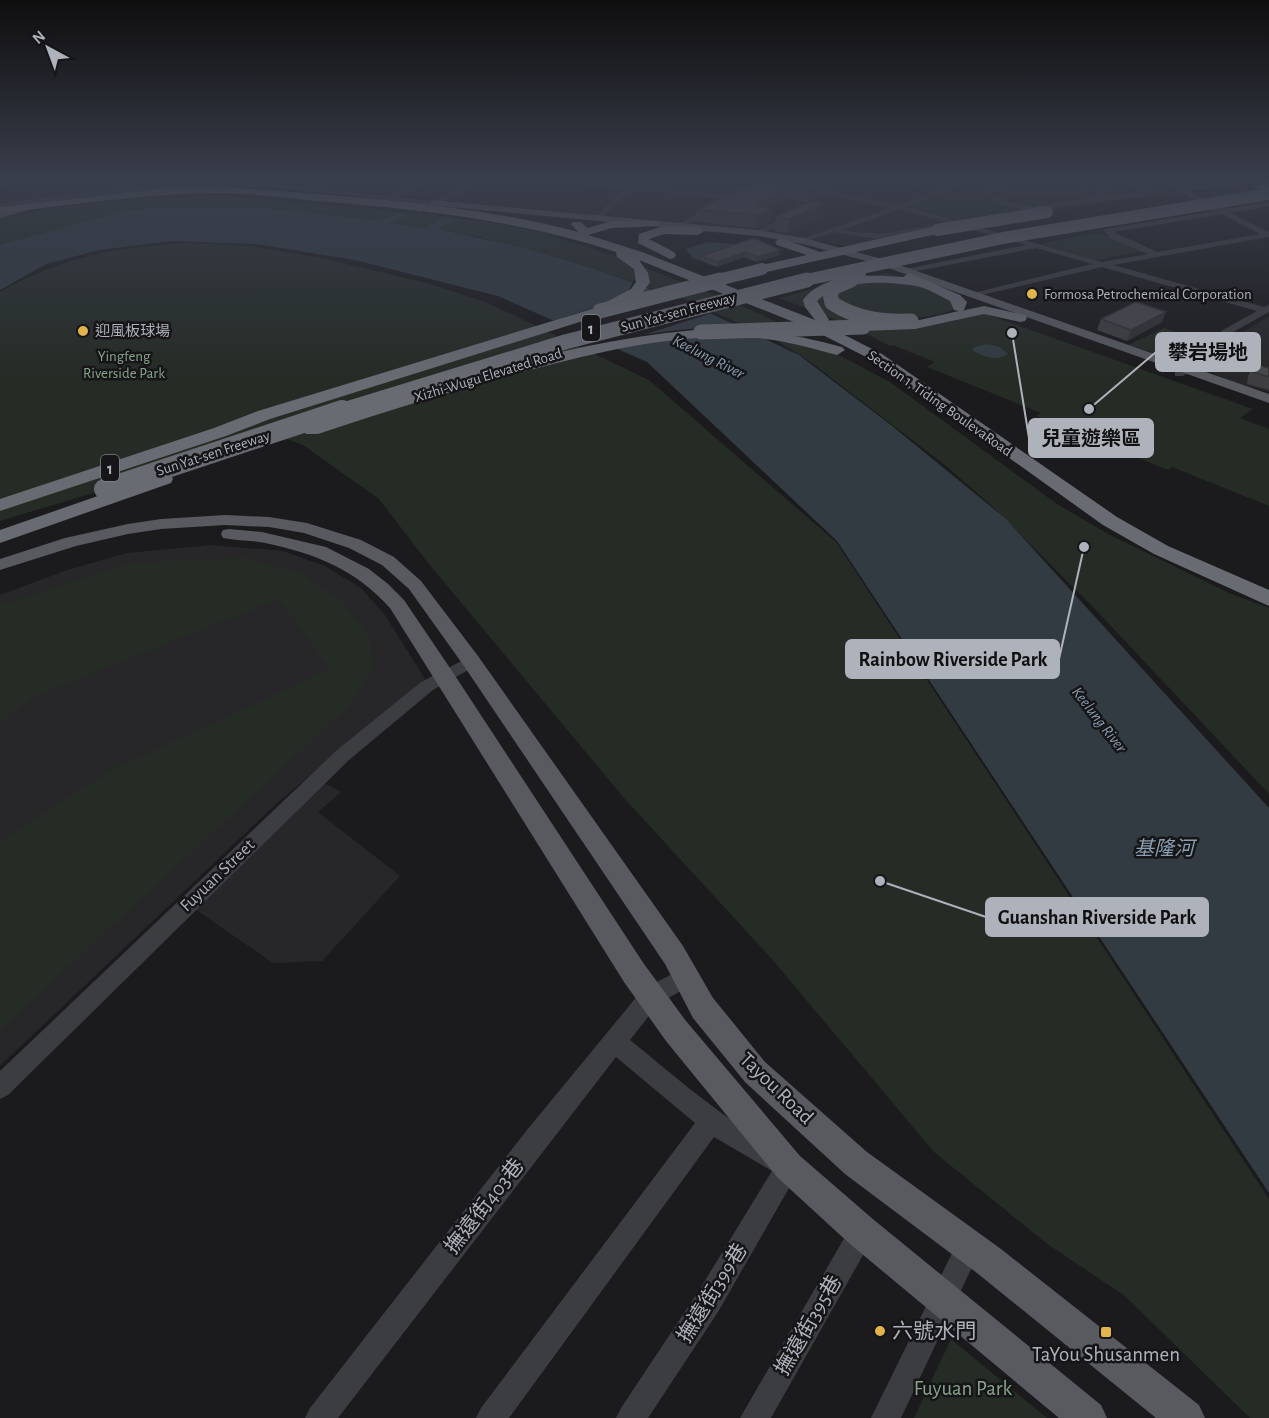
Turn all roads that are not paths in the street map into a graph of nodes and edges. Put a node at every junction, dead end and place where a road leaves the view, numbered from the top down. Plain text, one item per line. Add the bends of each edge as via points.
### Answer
1 (593, 245) edge
2 (614, 245) edge
3 (628, 245) edge
4 (651, 245) edge
5 (791, 245) edge
6 (800, 245) edge
7 (818, 245) edge
8 (870, 245) edge
9 (910, 245) edge
10 (937, 245) edge
11 (961, 245) edge
12 (1000, 245) edge
13 (1035, 245) joint
14 (1134, 245) edge
15 (1207, 245) edge
16 (840, 252) junction
17 (1155, 254) junction
18 (803, 260) junction
19 (1103, 264) junction
20 (883, 269) junction
21 (912, 277) junction
22 (738, 287) junction
23 (974, 304) junction
24 (1267, 309) edge
25 (600, 311) junction
26 (1020, 318) junction
27 (822, 320) junction
28 (701, 332) junction
29 (1182, 372) junction
30 (431, 391) junction
31 (1269, 399) edge
32 (1269, 404) edge
33 (220, 432) junction
34 (0, 505) edge
35 (0, 515) edge
36 (0, 525) edge
37 (0, 537) edge
38 (1161, 550) junction
39 (0, 565) edge
40 (1258, 575) dead end
41 (0, 578) edge
42 (1269, 598) edge
43 (471, 661) junction
44 (445, 676) junction
45 (686, 977) junction
46 (651, 996) junction
47 (615, 1042) junction
48 (0, 1088) edge
49 (711, 1121) junction
50 (789, 1167) junction
51 (862, 1232) junction
52 (969, 1246) junction
53 (943, 1300) junction
54 (320, 1418) edge
55 (491, 1418) edge
56 (631, 1418) edge
57 (755, 1418) edge
58 (886, 1418) edge
59 (1088, 1418) edge
60 (1186, 1418) edge

1 - 25 highway, bridge via 635,262 643,282 636,292
2 - 38 highway, Section 1, Tiding BoulevaRoad via 816,326 877,357 1062,489
3 - 22 highway, Section 1, Tiding BoulevaRoad
4 - 22 highway
5 - 18 highway via 814,253
6 - 16 main road
7 - 16 main road
8 - 16 highway, bridge
9 - 33 highway, Xizhi-Wugu Elevated Road / 1 via 777,275 485,352
10 - 35 highway, Sun Yat-sen Freeway / 1 via 710,297 553,339 325,407
11 - 36 highway, Sun Yat-sen Freeway / 1, bridge via 675,312 377,399
12 - 20 highway, Xizhi-Wugu Elevated Road / 1, bridge
13 - 19 street
13 - 21 street
14 - 17 street
15 - 17 street
16 - 18 highway
16 - 21 main road
17 - 19 street
18 - 25 highway, bridge
19 - 23 street
19 - 24 street
20 - 23 highway, bridge via 835,287 830,293 832,303 859,317 884,321 911,321
20 - 30 highway, Xizhi-Wugu Elevated Road / 1, bridge via 644,329
21 - 23 highway via 960,302
21 - 27 highway via 868,280 822,290 810,300
22 - 27 highway, Section 1, Tiding BoulevaRoad
23 - 26 main road
23 - 26 highway
23 - 28 highway, bridge via 915,325
23 - 29 main road
24 - 29 street via 1224,333 1212,352
25 - 33 highway via 382,377
26 - 29 main road
27 - 40 highway, Section 1, Tiding BoulevaRoad via 912,369 1034,453 1153,527
28 - 30 highway via 616,343
28 - 38 highway, bridge via 789,338 849,354 883,373 1051,493
29 - 31 main road
29 - 32 main road
30 - 37 highway, Xizhi-Wugu Elevated Road / 1
33 - 34 highway, Xizhi-Wugu Elevated Road / 1
38 - 42 highway, Section 1, Tiding BoulevaRoad
39 - 43 main road via 71,542 161,524 225,520 308,528 355,544 388,561 415,585
41 - 44 main road via 86,550 150,538 232,534 295,543 341,560 382,588
43 - 44 street, Fuyuan Street
43 - 45 main road, Tayou Road
44 - 46 main road, Tayou Road
44 - 48 street, Fuyuan Street via 427,686 342,755
45 - 46 street
45 - 52 main road, Tayou Road via 703,1008 755,1072 856,1163
46 - 47 street, 撫遠街403巷
46 - 50 main road, Tayou Road via 676,1032
47 - 49 street
47 - 54 street, 撫遠街403巷
49 - 50 street
49 - 55 street
50 - 51 main road, Tayou Road
50 - 56 street, 撫遠街399巷 via 708,1302
51 - 53 main road, Tayou Road
51 - 57 street, 撫遠街395巷
52 - 53 street
52 - 60 main road, Tayou Road
53 - 58 street
53 - 59 main road, Tayou Road

